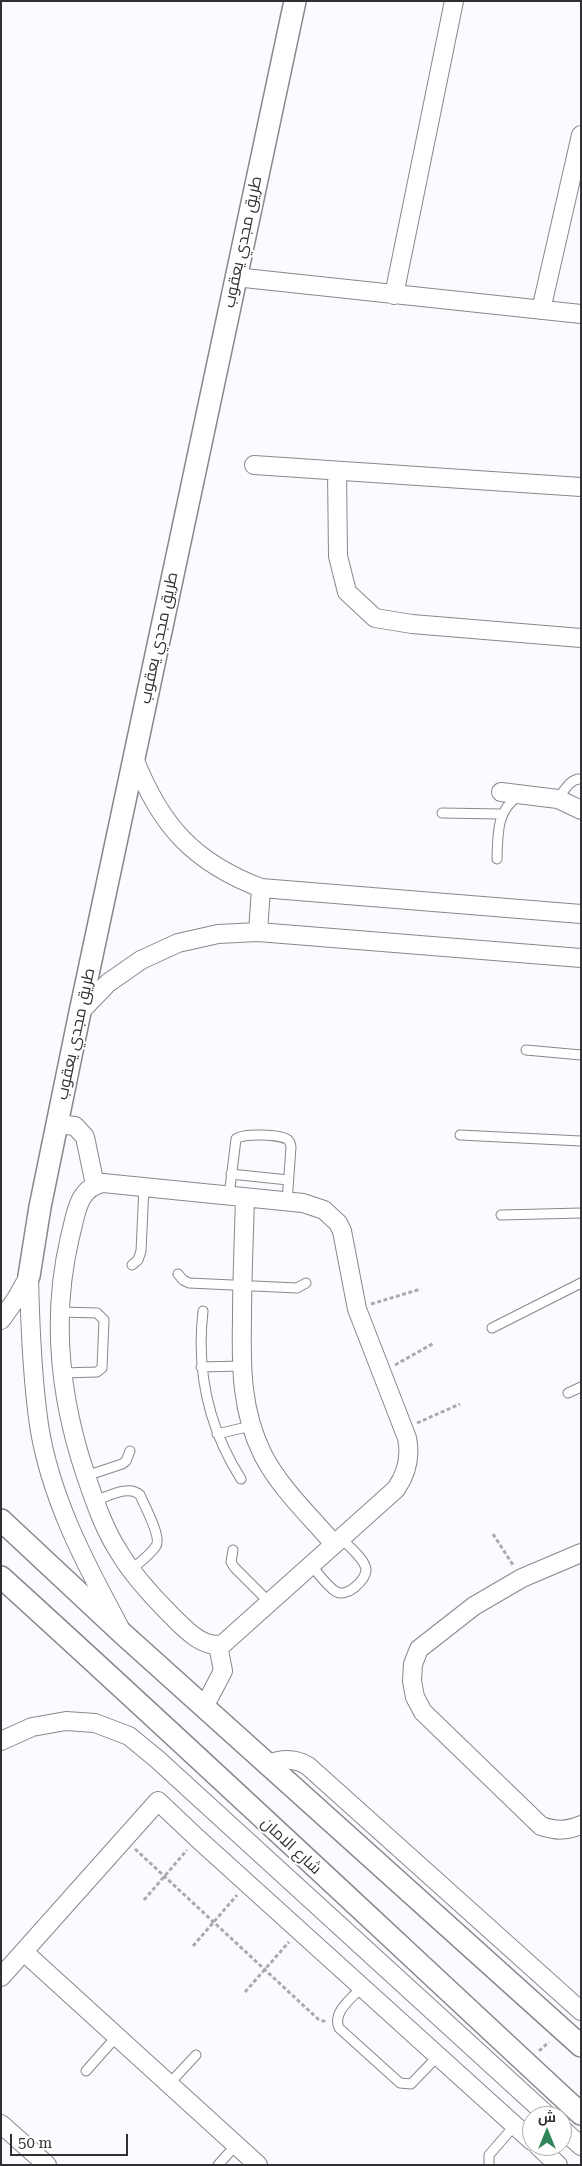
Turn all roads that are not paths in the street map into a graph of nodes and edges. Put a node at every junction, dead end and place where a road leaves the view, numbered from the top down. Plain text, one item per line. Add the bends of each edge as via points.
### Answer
1 (295, 1) edge
2 (454, 1) edge
3 (581, 135) edge
4 (235, 277) junction
5 (394, 295) junction
6 (541, 310) junction
7 (581, 314) edge
8 (254, 465) dead end
9 (337, 472) junction
10 (581, 487) edge
11 (581, 638) edge
12 (134, 758) junction
13 (581, 779) edge
14 (501, 792) dead end
15 (521, 795) junction
16 (558, 799) junction
17 (580, 809) edge
18 (442, 813) dead end
19 (501, 814) junction
20 (497, 859) dead end
21 (261, 888) junction
22 (581, 914) edge
23 (258, 932) junction
24 (581, 958) edge
25 (80, 1012) junction
26 (526, 1050) dead end
27 (581, 1055) edge
28 (57, 1124) junction
29 (460, 1135) dead end
30 (581, 1140) edge
31 (231, 1174) junction
32 (288, 1180) junction
33 (95, 1185) junction
34 (144, 1187) junction
35 (237, 1197) junction
36 (287, 1202) junction
37 (581, 1213) edge
38 (501, 1216) dead end
39 (132, 1265) dead end
40 (178, 1274) dead end
41 (29, 1276) junction
42 (306, 1283) dead end
43 (581, 1283) edge
44 (242, 1285) junction
45 (203, 1311) dead end
46 (61, 1312) junction
47 (1, 1320) edge
48 (492, 1328) dead end
49 (241, 1366) junction
50 (201, 1367) junction
51 (61, 1373) junction
52 (581, 1387) edge
53 (568, 1393) dead end
54 (251, 1426) junction
55 (217, 1434) junction
56 (130, 1450) dead end
57 (86, 1476) junction
58 (241, 1480) dead end
59 (94, 1501) junction
60 (1, 1520) edge
61 (337, 1541) junction
62 (233, 1550) dead end
63 (581, 1553) edge
64 (311, 1565) junction
65 (131, 1570) junction
66 (1, 1577) edge
67 (269, 1602) junction
68 (123, 1634) junction
69 (218, 1646) junction
70 (204, 1707) junction
71 (1, 1741) edge
72 (268, 1764) junction
73 (581, 1825) edge
74 (24, 1952) junction
75 (540, 1974) junction
76 (1, 1977) edge
77 (362, 1987) junction
78 (519, 1990) junction
79 (581, 2011) edge
80 (117, 2036) junction
81 (581, 2046) edge
82 (196, 2055) dead end
83 (438, 2056) junction
84 (86, 2070) dead end
85 (169, 2084) junction
86 (537, 2106) edge
87 (581, 2114) edge
88 (1, 2124) edge
89 (515, 2126) junction
90 (522, 2132) edge
91 (236, 2145) junction
92 (549, 2156) edge
93 (47, 2165) edge
94 (218, 2165) edge
95 (258, 2165) edge
96 (489, 2165) edge
97 (558, 2165) edge

1 - 4 street, طريق مجدي يعقوب
2 - 5 street
3 - 6 street
4 - 5 street
4 - 12 street, طريق مجدي يعقوب
5 - 6 street
6 - 7 street
8 - 9 street
9 - 10 street
9 - 11 street via 338,556 347,592 375,618
12 - 21 street via 145,788 182,840 234,878
12 - 25 street, طريق مجدي يعقوب
13 - 16 lane via 572,781
14 - 15 street
15 - 16 street
15 - 19 lane
16 - 17 street
18 - 19 lane
19 - 20 lane
21 - 22 street
21 - 23 street
23 - 24 street
23 - 25 street via 218,934 178,943 141,960 108,983
25 - 28 street, طريق مجدي يعقوب
26 - 27 lane
28 - 33 street via 75,1126 84,1137
28 - 41 street, طريق مجدي يعقوب
29 - 30 lane
31 - 32 lane
31 - 32 lane via 234,1143 239,1136 283,1138 291,1148
31 - 35 lane
32 - 36 lane
33 - 34 street
33 - 46 street via 79,1201 68,1246
34 - 35 street
34 - 39 lane via 141,1252
35 - 36 street
35 - 44 street
36 - 61 street via 317,1206 338,1222 357,1309 407,1438 409,1456 401,1482
37 - 38 lane
40 - 44 lane via 189,1283
41 - 47 street, طريق مجدي يعقوب
41 - 68 street, طريق مجدي يعقوب via 39,1425 51,1474 66,1519 88,1568
42 - 44 lane via 297,1288
43 - 48 lane
44 - 49 street
45 - 50 lane
46 - 51 street
46 - 51 lane via 98,1314 104,1320 102,1368 98,1372
49 - 50 lane
49 - 54 street
50 - 55 lane via 206,1401
51 - 57 street via 71,1425
52 - 53 lane
54 - 55 lane
54 - 61 street via 264,1456 282,1484
55 - 58 lane
56 - 57 lane via 122,1464
57 - 59 street
59 - 65 street
59 - 65 lane via 128,1490 140,1495 158,1542
60 - 68 street
61 - 64 street
61 - 64 lane via 366,1569 364,1577 350,1590 335,1592
62 - 67 lane via 231,1562 234,1567
63 - 73 street via 522,1578 474,1606 419,1649 413,1664 412,1681 415,1697 423,1712 541,1826 570,1830
64 - 67 street
65 - 69 street via 182,1626 203,1642
66 - 87 street, شارع الامان
67 - 69 street
68 - 70 street
69 - 70 street via 223,1671
70 - 72 street
71 - 86 street via 32,1726 66,1720 95,1723 129,1736
72 - 75 street via 285,1759 308,1766
72 - 78 street
74 - 76 street
74 - 77 street via 158,1800
74 - 80 street
75 - 78 street
75 - 79 street
77 - 83 street
77 - 83 lane via 338,2014 339,2028 405,2085 411,2084
78 - 81 street
80 - 84 lane
80 - 85 street
82 - 85 lane
83 - 89 street
85 - 91 street
88 - 93 street
89 - 90 street
89 - 96 lane via 489,2155
91 - 94 lane
91 - 95 street
92 - 97 street

